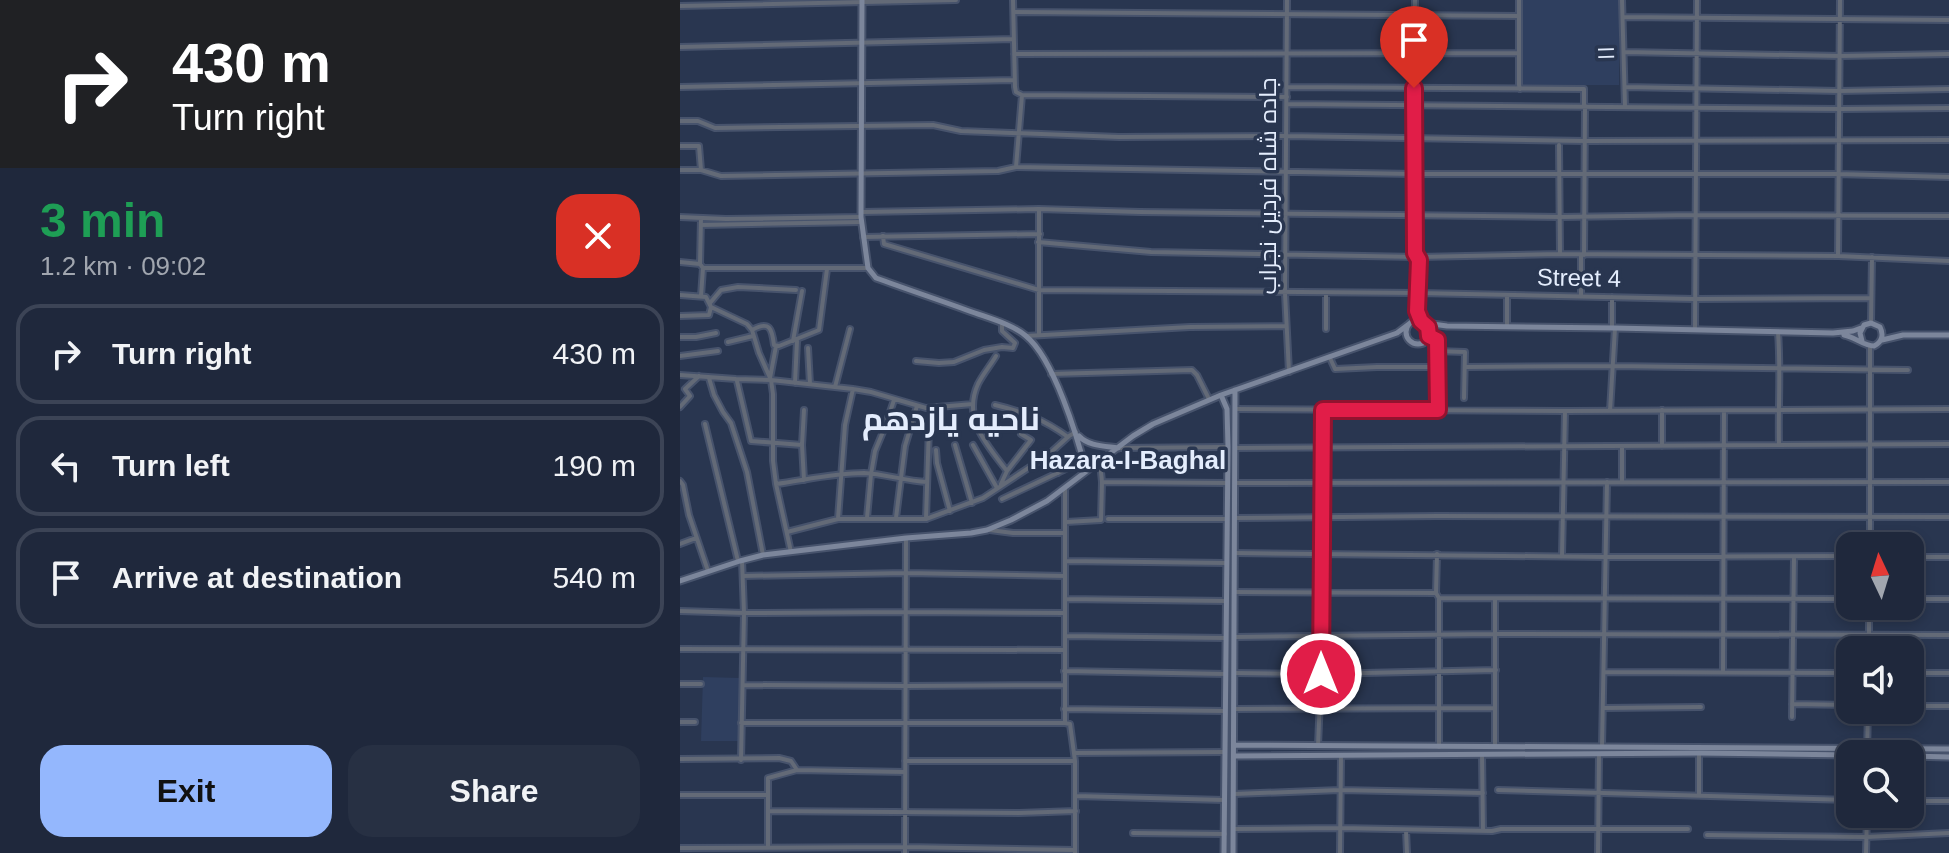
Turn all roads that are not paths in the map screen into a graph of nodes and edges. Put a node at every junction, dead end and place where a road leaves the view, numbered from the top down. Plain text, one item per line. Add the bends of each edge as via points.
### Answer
1 (956, 0) edge
2 (1013, 0) edge
3 (1287, 0) edge
4 (1415, 0) edge
5 (1519, 0) edge
6 (1622, 0) edge
7 (1697, 0) edge
8 (1840, 0) edge
9 (862, 2) edge
10 (680, 6) edge
11 (1014, 12) junction
12 (1287, 14) junction
13 (1415, 16) junction
14 (1519, 16) junction
15 (1623, 17) junction
16 (1697, 18) junction
17 (1840, 20) junction
18 (1949, 20) edge
19 (1014, 39) junction
20 (862, 44) junction
21 (680, 47) edge
22 (1624, 52) junction
23 (1697, 52) junction
24 (1287, 53) junction
25 (1414, 53) junction
26 (1519, 53) junction
27 (1014, 54) junction
28 (1949, 54) edge
29 (1840, 56) junction
30 (1014, 80) junction
31 (862, 84) junction
32 (680, 87) edge
33 (1287, 87) junction
34 (1625, 87) junction
35 (1697, 87) junction
36 (1414, 88) junction
37 (1520, 89) junction
38 (1949, 89) edge
39 (1839, 91) junction
40 (1022, 95) junction
41 (1287, 97) junction
42 (1287, 104) junction
43 (1414, 105) junction
44 (1584, 106) junction
45 (1625, 106) junction
46 (1696, 106) junction
47 (1949, 108) edge
48 (1840, 109) junction
49 (680, 121) edge
50 (863, 126) junction
51 (1019, 134) junction
52 (1287, 136) junction
53 (1414, 137) junction
54 (1696, 140) junction
55 (1839, 140) junction
56 (1949, 140) edge
57 (1585, 141) junction
58 (1559, 145) dead end
59 (680, 146) edge
60 (1016, 167) junction
61 (680, 170) edge
62 (701, 170) junction
63 (1286, 171) junction
64 (862, 172) junction
65 (1414, 174) junction
66 (1559, 174) junction
67 (1837, 174) junction
68 (1584, 175) junction
69 (1696, 175) junction
70 (1949, 177) edge
71 (1039, 209) junction
72 (1286, 214) junction
73 (1695, 215) junction
74 (1414, 216) junction
75 (1838, 216) junction
76 (1949, 216) edge
77 (680, 217) edge
78 (862, 217) junction
79 (1560, 217) junction
80 (1583, 217) junction
81 (701, 218) junction
82 (778, 221) junction
83 (701, 225) junction
84 (1040, 234) junction
85 (883, 236) junction
86 (863, 237) junction
87 (1038, 242) junction
88 (1560, 254) junction
89 (1286, 255) junction
90 (1582, 255) junction
91 (1695, 256) junction
92 (1838, 256) junction
93 (1418, 257) junction
94 (1872, 257) junction
95 (1949, 261) edge
96 (680, 262) edge
97 (702, 266) junction
98 (868, 268) junction
99 (827, 269) junction
100 (1039, 290) junction
101 (1285, 293) junction
102 (1326, 293) junction
103 (1419, 293) junction
104 (680, 295) edge
105 (1507, 295) junction
106 (701, 296) junction
107 (1581, 296) junction
108 (1612, 297) junction
109 (1871, 298) junction
110 (1694, 299) junction
111 (711, 305) junction
112 (1417, 311) junction
113 (680, 316) edge
114 (1423, 322) junction
115 (1002, 323) junction
116 (1411, 323) junction
117 (1871, 323) junction
118 (1286, 326) junction
119 (1459, 326) junction
120 (1507, 326) junction
121 (1880, 327) junction
122 (1613, 328) junction
123 (1861, 328) junction
124 (850, 329) dead end
125 (1326, 329) dead end
126 (752, 330) junction
127 (1695, 330) junction
128 (1778, 332) junction
129 (716, 333) dead end
130 (1833, 333) junction
131 (1039, 335) junction
132 (1429, 335) junction
133 (1903, 335) junction
134 (1949, 335) edge
135 (753, 336) junction
136 (1026, 336) junction
137 (680, 337) edge
138 (1409, 340) junction
139 (795, 341) junction
140 (1862, 341) junction
141 (1881, 341) junction
142 (728, 342) dead end
143 (1373, 342) junction
144 (776, 346) junction
145 (1870, 346) junction
146 (808, 348) dead end
147 (718, 351) dead end
148 (1436, 351) junction
149 (680, 356) edge
150 (996, 356) dead end
151 (1330, 358) junction
152 (916, 361) dead end
153 (1613, 366) junction
154 (1436, 367) junction
155 (1465, 367) junction
156 (1781, 370) junction
157 (1908, 370) dead end
158 (1871, 371) junction
159 (1289, 372) junction
160 (1051, 374) junction
161 (680, 375) edge
162 (699, 376) junction
163 (709, 378) junction
164 (736, 379) junction
165 (771, 379) junction
166 (795, 383) junction
167 (810, 384) junction
168 (835, 387) junction
169 (853, 389) junction
170 (1235, 390) junction
171 (1221, 395) junction
172 (1464, 398) dead end
173 (1209, 399) junction
174 (894, 400) junction
175 (973, 404) junction
176 (995, 405) dead end
177 (917, 406) junction
178 (680, 407) edge
179 (1236, 409) junction
180 (1949, 409) edge
181 (804, 410) dead end
182 (1323, 410) junction
183 (1438, 410) junction
184 (1662, 410) junction
185 (1779, 410) junction
186 (1870, 410) junction
187 (1565, 411) junction
188 (1610, 411) junction
189 (1724, 411) junction
190 (705, 424) dead end
191 (929, 426) dead end
192 (1076, 432) junction
193 (1021, 434) dead end
194 (1068, 437) junction
195 (773, 441) junction
196 (1949, 444) edge
197 (802, 445) junction
198 (955, 445) dead end
199 (973, 445) dead end
200 (1870, 445) junction
201 (1563, 446) junction
202 (1622, 446) junction
203 (1662, 446) junction
204 (1724, 446) junction
205 (1779, 446) junction
206 (1228, 447) junction
207 (1118, 448) junction
208 (1235, 448) junction
209 (1322, 448) junction
210 (936, 450) dead end
211 (1048, 455) junction
212 (1083, 461) junction
213 (1099, 461) junction
214 (1007, 471) junction
215 (1086, 471) junction
216 (1058, 473) junction
217 (841, 474) junction
218 (871, 474) junction
219 (900, 479) junction
220 (804, 480) junction
221 (1012, 480) junction
222 (680, 481) edge
223 (927, 482) junction
224 (1102, 482) junction
225 (1563, 482) junction
226 (1607, 482) junction
227 (1622, 482) junction
228 (1724, 482) junction
229 (1871, 482) junction
230 (1949, 482) edge
231 (1227, 483) junction
232 (1235, 483) junction
233 (1322, 483) junction
234 (776, 484) junction
235 (998, 487) junction
236 (1065, 488) junction
237 (1018, 491) junction
238 (1002, 499) dead end
239 (683, 502) edge
240 (972, 503) junction
241 (950, 511) junction
242 (1724, 516) junction
243 (1563, 517) junction
244 (1606, 517) junction
245 (1870, 517) junction
246 (1949, 517) edge
247 (867, 518) junction
248 (896, 518) junction
249 (1235, 518) junction
250 (838, 519) junction
251 (926, 519) junction
252 (1108, 519) dead end
253 (1226, 519) junction
254 (1322, 519) junction
255 (1066, 522) junction
256 (987, 530) junction
257 (787, 532) junction
258 (1870, 532) edge
259 (1065, 533) junction
260 (696, 538) junction
261 (906, 538) junction
262 (680, 544) edge
263 (791, 552) junction
264 (1235, 553) junction
265 (1321, 554) junction
266 (1437, 554) junction
267 (763, 555) junction
268 (1562, 556) junction
269 (1723, 556) junction
270 (1836, 556) edge
271 (1606, 557) junction
272 (1794, 557) junction
273 (1924, 557) edge
274 (1949, 557) edge
275 (740, 561) junction
276 (1065, 561) junction
277 (1226, 563) junction
278 (708, 571) junction
279 (906, 573) junction
280 (743, 576) junction
281 (1065, 576) junction
282 (680, 581) edge
283 (1226, 592) junction
284 (1235, 592) junction
285 (1321, 593) junction
286 (1438, 596) junction
287 (1606, 598) junction
288 (1793, 598) junction
289 (1065, 599) junction
290 (1495, 599) junction
291 (1723, 599) junction
292 (1836, 599) edge
293 (1924, 599) edge
294 (1949, 599) edge
295 (1226, 601) junction
296 (680, 611) edge
297 (905, 612) junction
298 (744, 613) junction
299 (1065, 613) junction
300 (1869, 620) edge
301 (1496, 634) junction
302 (1792, 634) junction
303 (1439, 635) junction
304 (1723, 635) junction
305 (1949, 635) edge
306 (1065, 636) junction
307 (1604, 636) junction
308 (1869, 636) junction
309 (1235, 637) junction
310 (1321, 637) junction
311 (1226, 638) junction
312 (680, 649) edge
313 (743, 650) junction
314 (905, 650) junction
315 (1065, 650) junction
316 (1496, 670) junction
317 (1064, 671) junction
318 (1439, 672) junction
319 (1604, 672) junction
320 (1723, 672) junction
321 (1235, 673) junction
322 (1793, 673) junction
323 (1836, 673) edge
324 (1924, 673) edge
325 (1949, 673) edge
326 (1226, 674) junction
327 (1321, 674) junction
328 (680, 684) edge
329 (701, 684) dead end
330 (743, 685) junction
331 (1064, 685) junction
332 (906, 686) junction
333 (1792, 704) junction
334 (1836, 705) edge
335 (1924, 706) edge
336 (1949, 706) edge
337 (1701, 707) dead end
338 (1439, 708) junction
339 (1495, 708) junction
340 (1604, 708) junction
341 (1064, 709) junction
342 (1235, 709) junction
343 (1319, 709) junction
344 (1225, 711) junction
345 (1792, 717) dead end
346 (680, 722) edge
347 (695, 722) dead end
348 (905, 722) junction
349 (741, 723) junction
350 (1065, 723) junction
351 (1235, 745) junction
352 (1318, 746) junction
353 (1439, 747) junction
354 (1495, 747) junction
355 (1949, 749) edge
356 (1924, 750) edge
357 (1559, 751) junction
358 (1600, 751) junction
359 (1836, 751) edge
360 (1225, 752) junction
361 (1074, 753) junction
362 (1699, 753) junction
363 (1482, 754) junction
364 (1341, 755) junction
365 (1836, 755) edge
366 (1235, 756) junction
367 (1924, 756) edge
368 (1949, 757) edge
369 (680, 759) edge
370 (741, 760) junction
371 (905, 761) junction
372 (1075, 761) junction
373 (797, 770) junction
374 (905, 772) junction
375 (1340, 790) junction
376 (1498, 790) dead end
377 (1483, 793) junction
378 (1599, 793) junction
379 (1234, 794) junction
380 (680, 795) edge
381 (767, 795) junction
382 (1076, 796) junction
383 (1699, 796) junction
384 (1224, 800) junction
385 (1836, 800) edge
386 (1924, 801) edge
387 (1949, 801) edge
388 (768, 811) junction
389 (905, 811) junction
390 (1076, 811) junction
391 (1340, 828) junction
392 (1598, 828) junction
393 (1866, 828) edge
394 (1233, 829) junction
395 (1688, 829) dead end
396 (1406, 830) junction
397 (1483, 831) junction
398 (1133, 833) dead end
399 (1949, 833) edge
400 (1225, 834) junction
401 (1707, 835) dead end
402 (1866, 837) junction
403 (768, 847) junction
404 (680, 848) edge
405 (905, 850) edge
406 (750, 851) edge
407 (1075, 852) edge
408 (1224, 853) edge
409 (1233, 853) edge
410 (1340, 853) edge
411 (1407, 853) edge
412 (1598, 853) edge
413 (1866, 853) edge

1 - 9 street
2 - 11 street
3 - 12 street, جاده شاه فردین نجراب
4 - 13 street
5 - 14 street
6 - 15 street, ۱۱
7 - 16 street
8 - 17 street
9 - 10 street
9 - 20 main road
11 - 12 street
11 - 19 street
12 - 13 street
12 - 24 street, جاده شاه فردین نجراب
13 - 14 street
13 - 25 street
14 - 26 street
15 - 16 street
15 - 22 street, ۱۱
16 - 17 street
16 - 23 street
17 - 18 street
17 - 29 street
19 - 20 street
19 - 27 street
20 - 21 street
20 - 31 main road
22 - 23 street
22 - 34 street, ۱۱
23 - 29 street
23 - 35 street
24 - 25 street
24 - 27 street
24 - 33 street, جاده شاه فردین نجراب
25 - 26 street
25 - 36 street
26 - 37 street
27 - 30 street
28 - 29 street
29 - 39 street
30 - 31 street
30 - 40 street
31 - 32 street
31 - 50 main road
33 - 36 street
33 - 41 street, جاده شاه فردین نجراب
34 - 35 street
34 - 45 street, ۱۱
35 - 39 street
35 - 46 street
36 - 37 street
36 - 43 street
37 - 44 street via 1584,89
38 - 39 street
39 - 48 street
40 - 41 street
40 - 51 street
41 - 42 street, جاده شاه فردین نجراب
42 - 43 street
42 - 52 street, جاده شاه فردین نجراب
43 - 44 street
43 - 53 street
44 - 45 street
44 - 57 street
45 - 46 street
46 - 48 street
46 - 54 street
47 - 48 street
48 - 55 street
49 - 50 street via 715,128
50 - 51 street via 933,125
50 - 64 main road
51 - 52 street
51 - 60 street
52 - 53 street
52 - 63 street, جاده شاه فردین نجراب
53 - 57 street
53 - 65 street
54 - 55 street
54 - 57 street
54 - 69 street
55 - 56 street
55 - 67 street
57 - 68 street
58 - 66 street
59 - 62 street via 699,146
60 - 63 street
60 - 64 street
61 - 62 street
62 - 64 street via 721,176
63 - 65 street
63 - 72 street, جاده شاه فردین نجراب
64 - 78 main road
65 - 66 street
65 - 74 street
66 - 68 street
66 - 79 street
67 - 69 street
67 - 70 street
67 - 75 street
68 - 69 street
68 - 80 street
69 - 73 street
71 - 72 street
71 - 78 street
71 - 84 street
72 - 74 street
72 - 89 street, جاده شاه فردین نجراب
73 - 75 street
73 - 80 street
73 - 91 street
74 - 79 street
74 - 93 street
75 - 76 street
75 - 92 street
77 - 81 street
78 - 82 street
78 - 86 main road
79 - 80 street
79 - 88 street
80 - 90 street
81 - 82 street
81 - 83 street
82 - 83 street
83 - 97 street
84 - 85 street
84 - 87 street
85 - 86 street
85 - 100 street, Street 4 via 884,244
86 - 98 main road
87 - 89 street via 1151,252
87 - 100 street
88 - 90 street
88 - 93 street
89 - 93 street
89 - 101 street, جاده شاه فردین نجراب
90 - 91 street
90 - 107 street
91 - 92 street
91 - 110 street
92 - 94 street
93 - 103 street
94 - 95 street
94 - 109 street
96 - 97 street
97 - 99 street
97 - 106 street
98 - 99 street
98 - 115 main road via 876,278
99 - 139 street via 819,330
100 - 101 street, Street 4
100 - 131 street
101 - 102 street, Street 4
101 - 118 street, جاده شاه فردین نجراب
102 - 103 street, Street 4
102 - 125 street
103 - 105 street, Street 4
103 - 112 street
104 - 106 street
105 - 107 street, Street 4
105 - 120 street
106 - 111 street
107 - 108 street, Street 4
108 - 110 street, Street 4
108 - 122 street
109 - 110 street, Street 4
109 - 117 street
110 - 127 street
111 - 113 street via 709,315
111 - 126 street
111 - 139 street via 721,290 738,287 799,291
112 - 114 street
112 - 116 street
114 - 116 main road
114 - 119 main road
114 - 132 main road
115 - 136 main road
115 - 152 street via 1013,348 984,350 954,362
116 - 138 main road
116 - 143 main road
117 - 121 main road
117 - 123 main road
118 - 131 street
118 - 159 street, جاده شاه فردین نجراب
119 - 120 main road
119 - 132 main road
120 - 122 main road
121 - 133 main road
121 - 141 main road
122 - 127 main road
122 - 153 street
123 - 130 main road
123 - 140 main road
124 - 168 street
126 - 135 street
126 - 144 street via 769,327
127 - 128 main road
128 - 130 main road
128 - 156 street
129 - 137 street
130 - 140 main road
131 - 136 street
132 - 138 main road via 1421,344
132 - 148 street via 1437,340
133 - 134 main road
133 - 141 main road
135 - 142 street
135 - 165 street
136 - 160 main road
138 - 143 main road
139 - 144 street
139 - 166 street
140 - 145 main road
141 - 145 main road
143 - 151 main road
144 - 165 street
145 - 158 street
146 - 167 street
147 - 149 street
148 - 154 street
148 - 155 street via 1465,352
150 - 175 street via 980,380
151 - 154 street via 1335,369
151 - 159 main road
153 - 155 street
153 - 156 street
153 - 188 street
154 - 183 street
155 - 172 street
156 - 158 street
156 - 185 street
157 - 158 street
158 - 186 street
159 - 170 main road
160 - 173 street via 1192,370
160 - 192 main road
161 - 162 street
162 - 163 street
162 - 178 street via 685,389 690,396
163 - 164 street
163 - 267 street via 747,472
164 - 165 street
164 - 195 street via 751,441
165 - 166 street
165 - 195 street
166 - 167 street
167 - 168 street
168 - 169 street
169 - 174 street
169 - 217 street
170 - 171 main road
170 - 179 main road
171 - 173 main road
171 - 206 main road via 1227,409
173 - 207 main road via 1153,424
174 - 177 street
174 - 218 street
175 - 177 street
175 - 214 street via 981,438
176 - 194 street via 1047,422
177 - 219 street
179 - 182 street
179 - 208 main road
180 - 186 street
181 - 197 street
182 - 183 street
182 - 209 street
183 - 187 street
184 - 188 street
184 - 189 street
184 - 203 street
185 - 186 street
185 - 189 street
185 - 205 street
186 - 200 street
187 - 188 street
187 - 201 street
189 - 204 street
190 - 275 street
191 - 223 street
192 - 194 street
192 - 207 main road via 1083,440
192 - 212 main road
193 - 214 street via 1031,440
194 - 211 street
195 - 197 street
195 - 234 street
196 - 200 street
197 - 220 street
198 - 240 street
199 - 235 street
200 - 205 street
200 - 229 street
201 - 202 street
201 - 209 street
201 - 225 street
202 - 203 street
202 - 227 street
203 - 204 street
204 - 205 street
204 - 228 street
206 - 207 street
206 - 231 main road
207 - 213 main road
208 - 209 street
208 - 232 main road
209 - 233 street
210 - 241 street
211 - 216 street
211 - 221 street
212 - 215 main road
212 - 216 street
213 - 215 main road
213 - 224 street
214 - 235 street
215 - 236 main road
216 - 237 street
217 - 218 street
217 - 220 street
217 - 250 street
218 - 219 street
218 - 247 street
219 - 223 street
219 - 248 street
220 - 234 street
221 - 235 street
221 - 237 street
222 - 239 street
223 - 251 street
224 - 231 street
224 - 255 street via 1101,520
225 - 226 street
225 - 233 street
225 - 243 street
226 - 227 street
226 - 244 street
227 - 228 street
228 - 229 street
228 - 242 street
229 - 230 street
229 - 245 street
231 - 253 main road
232 - 233 street
232 - 249 main road
233 - 254 street
234 - 257 street
235 - 240 street
236 - 255 street
236 - 256 main road
237 - 238 street
239 - 260 street
240 - 241 street
241 - 251 street
242 - 244 street
242 - 245 street
242 - 269 street
243 - 244 street
243 - 254 street
243 - 268 street
244 - 271 street
245 - 246 street
245 - 258 street
247 - 248 street
247 - 250 street
248 - 251 street
249 - 254 street
249 - 264 main road
250 - 257 street
252 - 253 street
253 - 277 main road
254 - 265 street
255 - 259 street
256 - 259 street
256 - 261 main road
257 - 263 street
259 - 276 street
260 - 262 street
260 - 278 street
261 - 263 main road
261 - 279 street
263 - 267 main road
264 - 265 street
264 - 284 main road
265 - 266 street
265 - 285 street
266 - 268 street
266 - 286 street
267 - 275 main road
268 - 271 street
269 - 271 street
269 - 272 street
269 - 291 street
270 - 272 street
271 - 287 street
272 - 288 street
273 - 274 street
275 - 278 main road
275 - 280 street
276 - 277 street
276 - 281 street
277 - 283 main road
278 - 282 main road
279 - 280 street
279 - 281 street
279 - 297 street
280 - 298 street
281 - 289 street
283 - 284 street
283 - 295 main road
284 - 285 street
284 - 309 main road
285 - 286 street
285 - 310 street
286 - 290 street
286 - 303 street
287 - 290 street
287 - 291 street
287 - 307 street
288 - 291 street
288 - 292 street
288 - 302 street
289 - 295 street
289 - 299 street
290 - 301 street
291 - 304 street
293 - 294 street
295 - 311 main road
296 - 298 street
297 - 298 street
297 - 299 street
297 - 314 street
298 - 313 street
299 - 306 street
300 - 308 street
301 - 303 street
301 - 307 street
301 - 316 street
302 - 304 street
302 - 308 street
302 - 322 street
303 - 310 street
303 - 318 street
304 - 307 street
304 - 320 street
305 - 308 street
306 - 311 street
306 - 315 street
307 - 319 street
309 - 310 street
309 - 321 main road
310 - 327 street
311 - 326 main road
312 - 313 street
313 - 314 street
313 - 330 street
314 - 315 street
314 - 332 street
315 - 317 street
316 - 318 street
316 - 339 street
317 - 326 street
317 - 331 street
318 - 327 street
318 - 338 street
319 - 320 street
319 - 340 street
320 - 322 street
321 - 327 street
321 - 342 main road
322 - 323 street
322 - 333 street
324 - 325 street
326 - 344 main road
327 - 343 street
328 - 329 street
330 - 332 street
330 - 349 street
331 - 332 street
331 - 341 street
332 - 348 street
333 - 334 street
333 - 345 street
335 - 336 street
337 - 340 street
338 - 339 street
338 - 343 street
338 - 353 street
339 - 354 street
340 - 358 street
341 - 344 street
341 - 350 street
342 - 343 street
342 - 351 main road
343 - 352 street
344 - 360 main road
346 - 347 street
348 - 349 street
348 - 350 street
348 - 371 street
349 - 370 street
350 - 361 street via 1070,724
351 - 352 main road
351 - 366 main road
352 - 353 main road
353 - 354 main road
354 - 357 main road
355 - 356 main road
357 - 358 main road
357 - 363 main road
358 - 359 main road
358 - 362 main road
358 - 378 street
360 - 361 street
360 - 384 main road
361 - 372 street
362 - 365 main road
362 - 383 street
363 - 364 main road
363 - 377 street
364 - 366 main road
364 - 375 street
366 - 379 main road
367 - 368 main road
369 - 370 street
370 - 373 street via 785,759
371 - 372 street
371 - 374 street
372 - 382 street
373 - 374 street
373 - 381 street via 768,778
374 - 389 street
375 - 377 street
375 - 379 street
375 - 391 street
376 - 378 street
377 - 397 street
378 - 383 street
378 - 392 street
379 - 394 main road
380 - 381 street
381 - 388 street
382 - 384 street
382 - 390 street
383 - 385 street
384 - 400 main road
386 - 387 street
388 - 389 street
388 - 403 street
389 - 390 street
389 - 405 street
390 - 407 street
391 - 394 street
391 - 396 street
391 - 410 street
392 - 395 street
392 - 397 street
392 - 412 street
393 - 402 street
394 - 409 main road
396 - 397 street
396 - 411 street
398 - 400 street
399 - 402 street
400 - 408 main road
401 - 402 street
402 - 413 street
403 - 405 street
403 - 406 street
404 - 406 street
405 - 407 street

